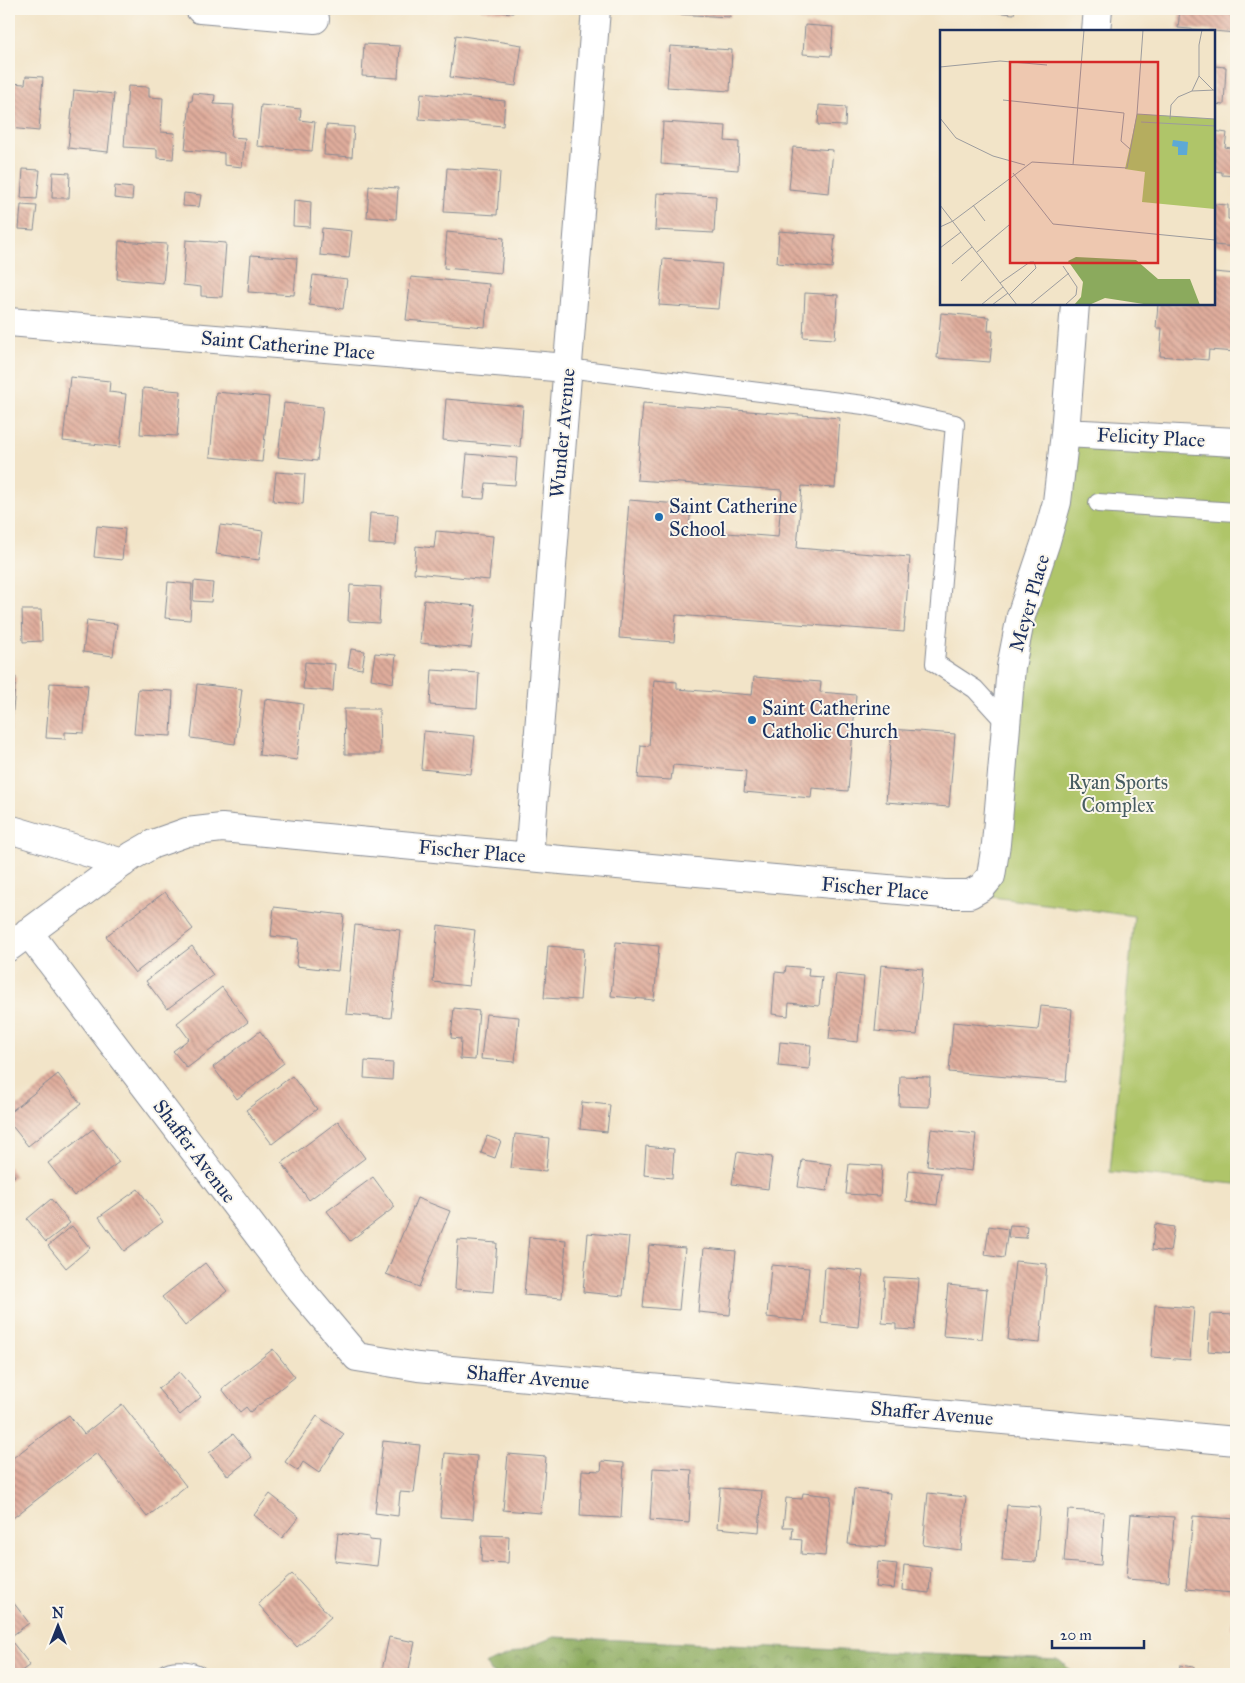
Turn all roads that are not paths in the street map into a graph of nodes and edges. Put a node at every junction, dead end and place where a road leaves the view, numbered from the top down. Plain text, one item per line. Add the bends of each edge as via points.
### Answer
1 (200, 9) edge
2 (596, 9) edge
3 (1098, 9) edge
4 (315, 19) dead end
5 (1096, 30) edge
6 (1075, 305) edge
7 (9, 322) edge
8 (567, 368) junction
9 (1065, 432) junction
10 (1236, 442) edge
11 (1098, 503) dead end
12 (1236, 512) edge
13 (1006, 723) junction
14 (9, 829) edge
15 (529, 857) junction
16 (123, 863) junction
17 (970, 894) joint
18 (18, 939) edge
19 (1236, 1441) edge
20 (164, 1674) edge
21 (197, 1674) edge

1 - 4 street
2 - 8 street, Wunder Avenue
3 - 5 street
6 - 9 street, Meyer Place
7 - 8 street, Saint Catherine Place
8 - 13 lane via 864,405 955,424 935,663 975,689
8 - 15 street, Wunder Avenue
9 - 10 street, Felicity Place
9 - 13 street, Meyer Place via 1057,502 1021,616 1011,667
11 - 12 lane
13 - 17 street, Meyer Place via 996,844 990,876 982,887
14 - 16 street
15 - 16 street, Fischer Place via 222,828 187,832 153,844
15 - 17 street, Fischer Place
16 - 18 street, Fischer Place
18 - 19 street, Shaffer Avenue via 357,1357 418,1367
20 - 21 lane via 169,1671

